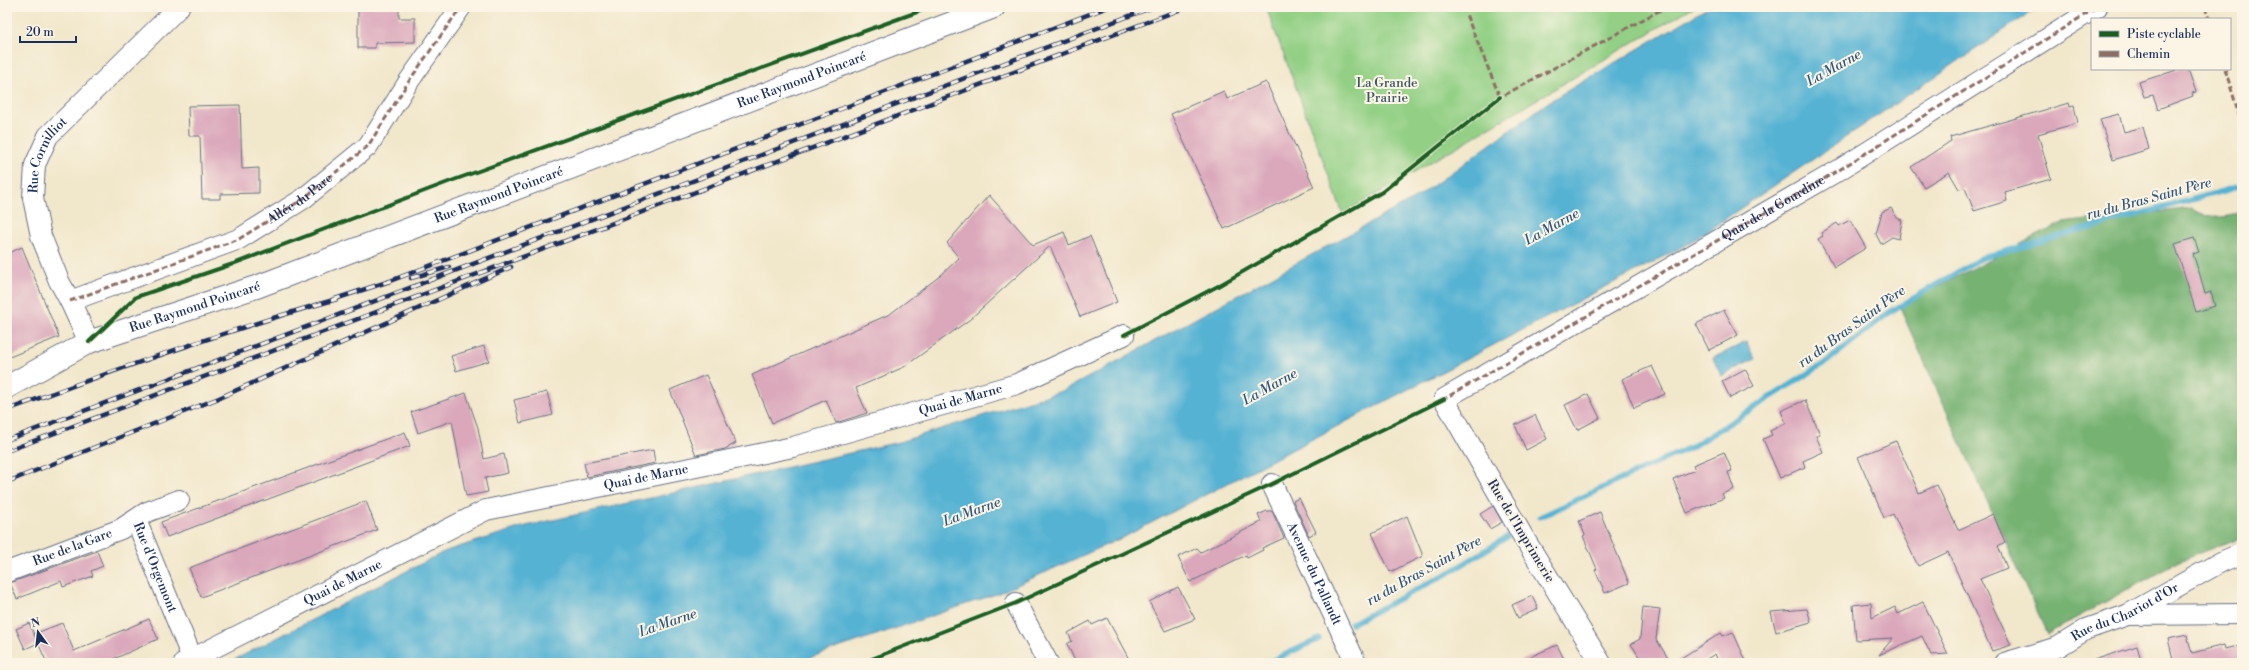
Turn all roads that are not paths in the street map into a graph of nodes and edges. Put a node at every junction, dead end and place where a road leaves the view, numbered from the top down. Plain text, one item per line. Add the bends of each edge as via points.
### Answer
1 (179, 7) edge
2 (461, 7) edge
3 (994, 7) edge
4 (2097, 7) edge
5 (70, 301) junction
6 (1124, 335) dead end
7 (89, 342) junction
8 (7, 387) edge
9 (1444, 399) joint
10 (1272, 484) dead end
11 (179, 500) dead end
12 (136, 520) junction
13 (2242, 553) edge
14 (7, 572) edge
15 (1016, 603) dead end
16 (2242, 614) edge
17 (2127, 615) junction
18 (188, 661) edge
19 (1048, 663) edge
20 (1356, 663) edge
21 (1601, 663) edge
22 (2004, 663) edge

1 - 5 street, Rue Cornilliot via 48,136 35,165 33,198 41,236
2 - 5 street, Allée du Parc via 409,81 368,146 303,199 239,239
3 - 7 street, Rue Raymond Poincaré via 259,286
4 - 9 street, Quai de la Gourdine via 1839,170
5 - 7 street, Rue Cornilliot
6 - 18 street, Quai de Marne via 1017,384 793,447 486,510
7 - 8 street, Rue Raymond Poincaré
9 - 21 street, Rue de l'Imprimerie via 1524,538
10 - 20 street, Avenue du Pallandt
11 - 12 street, Rue d'Orgemont via 147,512
12 - 14 street, Rue de la Gare via 121,529
12 - 18 street, Rue d'Orgemont
13 - 17 street, Rue du Chariot d'Or via 2220,562
15 - 19 street
16 - 17 street
17 - 22 street, Rue du Chariot d'Or via 2087,629 2058,647

